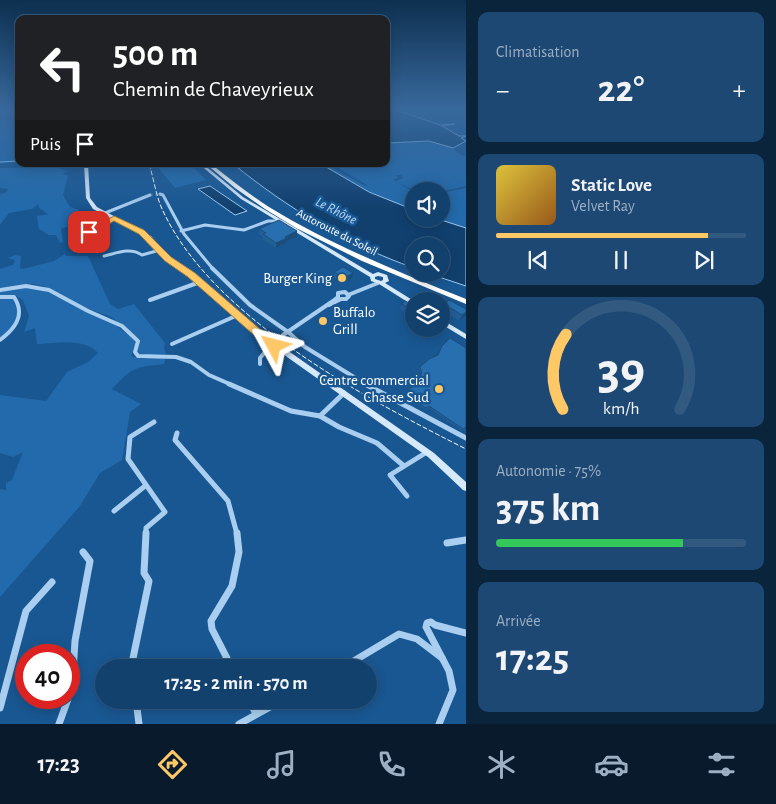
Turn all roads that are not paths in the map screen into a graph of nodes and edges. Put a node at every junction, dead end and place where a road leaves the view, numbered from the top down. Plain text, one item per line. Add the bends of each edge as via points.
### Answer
1 (86, 167) edge
2 (204, 167) edge
3 (212, 167) edge
4 (218, 167) edge
5 (160, 194) dead end
6 (150, 195) tunnel mouth
7 (105, 214) junction
8 (271, 216) junction
9 (114, 218) junction
10 (268, 221) junction
11 (279, 221) junction
12 (181, 231) junction
13 (77, 239) dead end
14 (160, 250) junction
15 (104, 256) dead end
16 (373, 276) junction
17 (405, 276) edge
18 (387, 280) junction
19 (200, 282) junction
20 (418, 282) edge
21 (418, 282) edge
22 (379, 283) junction
23 (364, 286) junction
24 (0, 290) edge
25 (466, 295) edge
26 (405, 296) edge
27 (0, 297) edge
28 (405, 298) edge
29 (150, 300) dead end
30 (466, 302) edge
31 (466, 308) edge
32 (238, 315) junction
33 (450, 322) edge
34 (450, 327) edge
35 (288, 331) junction
36 (466, 332) edge
37 (284, 335) dead end
38 (466, 337) edge
39 (0, 340) edge
40 (274, 343) junction
41 (172, 344) dead end
42 (260, 364) dead end
43 (347, 396) junction
44 (320, 416) junction
45 (154, 422) dead end
46 (177, 433) dead end
47 (466, 438) edge
48 (427, 452) junction
49 (404, 466) junction
50 (146, 486) junction
51 (466, 487) edge
52 (407, 496) dead end
53 (114, 511) dead end
54 (466, 540) edge
55 (447, 543) dead end
56 (83, 552) dead end
57 (52, 582) dead end
58 (466, 633) edge
59 (133, 659) edge
60 (227, 659) edge
61 (357, 659) edge
62 (443, 659) junction
63 (0, 708) edge
64 (137, 709) edge
65 (254, 709) edge
66 (266, 709) edge
67 (256, 714) junction
68 (59, 724) edge
69 (139, 724) edge
70 (239, 724) edge
71 (439, 724) edge

1 - 7 street via 88,198
2 - 8 street via 232,191
3 - 17 highway, Autoroute du Soleil via 251,197 298,226
4 - 25 highway, Autoroute du Soleil via 256,196 320,233 391,266
5 - 12 street
6 - 7 street
7 - 9 street
8 - 10 street
8 - 11 street
9 - 13 street
9 - 14 street via 142,232
10 - 11 street
10 - 12 street via 244,230 205,225
11 - 16 street
12 - 35 street via 237,293 275,325
14 - 15 street via 142,255 126,250
14 - 19 street
16 - 18 street via 385,276
16 - 22 street
16 - 23 street
18 - 22 street
18 - 26 street
19 - 29 street
19 - 32 street
20 - 30 highway, Autoroute du Soleil
21 - 31 highway
22 - 23 street
22 - 28 street
23 - 35 street
24 - 44 street via 28,285 41,287 116,322 138,341 134,352 138,356 176,357 291,411
27 - 39 street via 14,297 19,302 21,315 16,326
32 - 40 street
32 - 41 street
33 - 36 street
34 - 38 street
35 - 37 street
35 - 47 street via 305,347 346,373 401,406
40 - 42 street via 260,358
40 - 43 street
43 - 44 street
43 - 48 street
44 - 49 street via 335,426 374,441
45 - 50 street via 130,437 128,459
46 - 60 street via 176,440 228,501 236,525 239,552 232,586 211,621 212,630
48 - 49 street
48 - 51 street
49 - 52 street via 390,475
50 - 53 street
50 - 59 street via 165,512 146,528 144,573 150,581
54 - 55 street
56 - 68 street via 90,561 75,641 72,688
57 - 63 street via 26,611
58 - 62 street via 427,623 426,627
61 - 62 street via 399,634 417,639
62 - 71 street via 453,690
64 - 69 street
65 - 67 street
66 - 67 street
67 - 70 street

